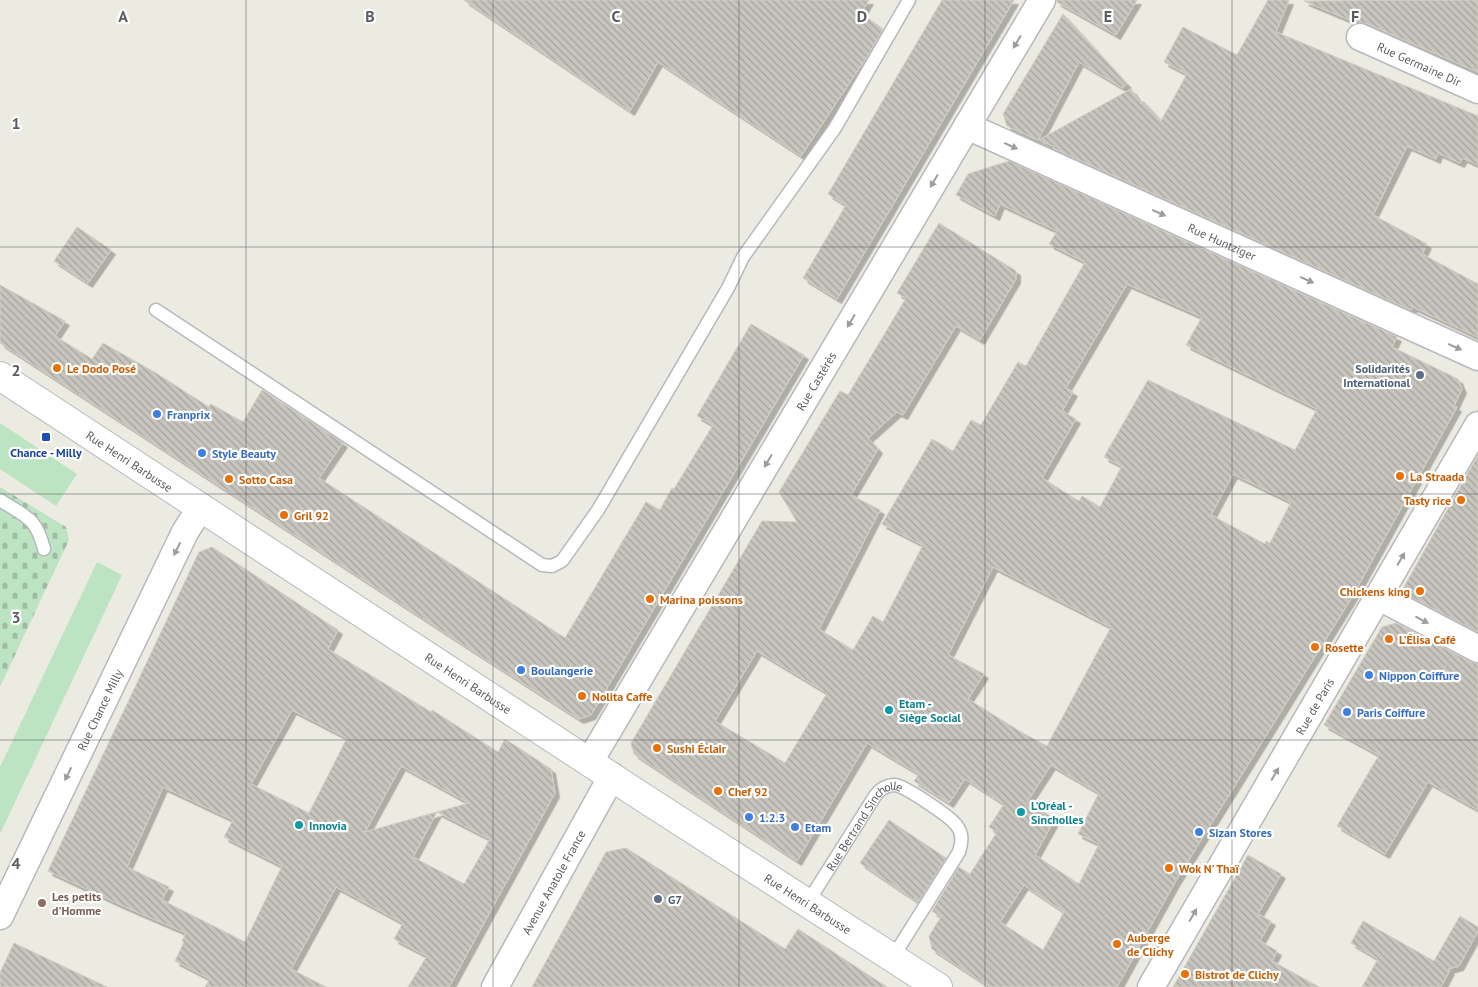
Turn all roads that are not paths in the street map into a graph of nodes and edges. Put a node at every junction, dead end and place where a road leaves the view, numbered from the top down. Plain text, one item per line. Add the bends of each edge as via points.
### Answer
1 (909, 0) edge
2 (1042, 0) edge
3 (1360, 37) dead end
4 (1478, 90) edge
5 (967, 126) junction
6 (156, 310) dead end
7 (1478, 357) edge
8 (0, 376) edge
9 (1478, 425) edge
10 (0, 500) edge
11 (201, 507) junction
12 (44, 550) dead end
13 (1379, 597) junction
14 (1478, 649) edge
15 (590, 761) junction
16 (612, 776) junction
17 (808, 902) junction
18 (0, 916) edge
19 (893, 958) junction
20 (495, 987) edge
21 (938, 987) edge
22 (1151, 987) edge

1 - 6 lane via 835,128 742,257 728,288 598,510 562,561 552,566 542,565
2 -> 5 street, Rue Castérès
3 - 4 street, Rue Germaine Dir
5 -> 7 street, Rue Huntziger
5 -> 15 street, Rue Castérès
8 - 11 street, Rue Henri Barbusse
13 -> 9 street, Rue de Paris
10 - 12 lane via 32,521 40,532
11 - 15 street, Rue Henri Barbusse
11 -> 18 street, Rue Chance Milly via 185,532
13 -> 14 street
22 -> 13 street, Rue de Paris
15 - 16 street, Rue Henri Barbusse
16 - 17 street, Rue Henri Barbusse
16 - 20 street, Avenue Anatole France
17 - 19 street, Rue Henri Barbusse
17 - 19 lane, Rue Bertrand Sincholle via 880,789 902,787 952,819 962,835 960,852
19 - 21 street, Rue Henri Barbusse

